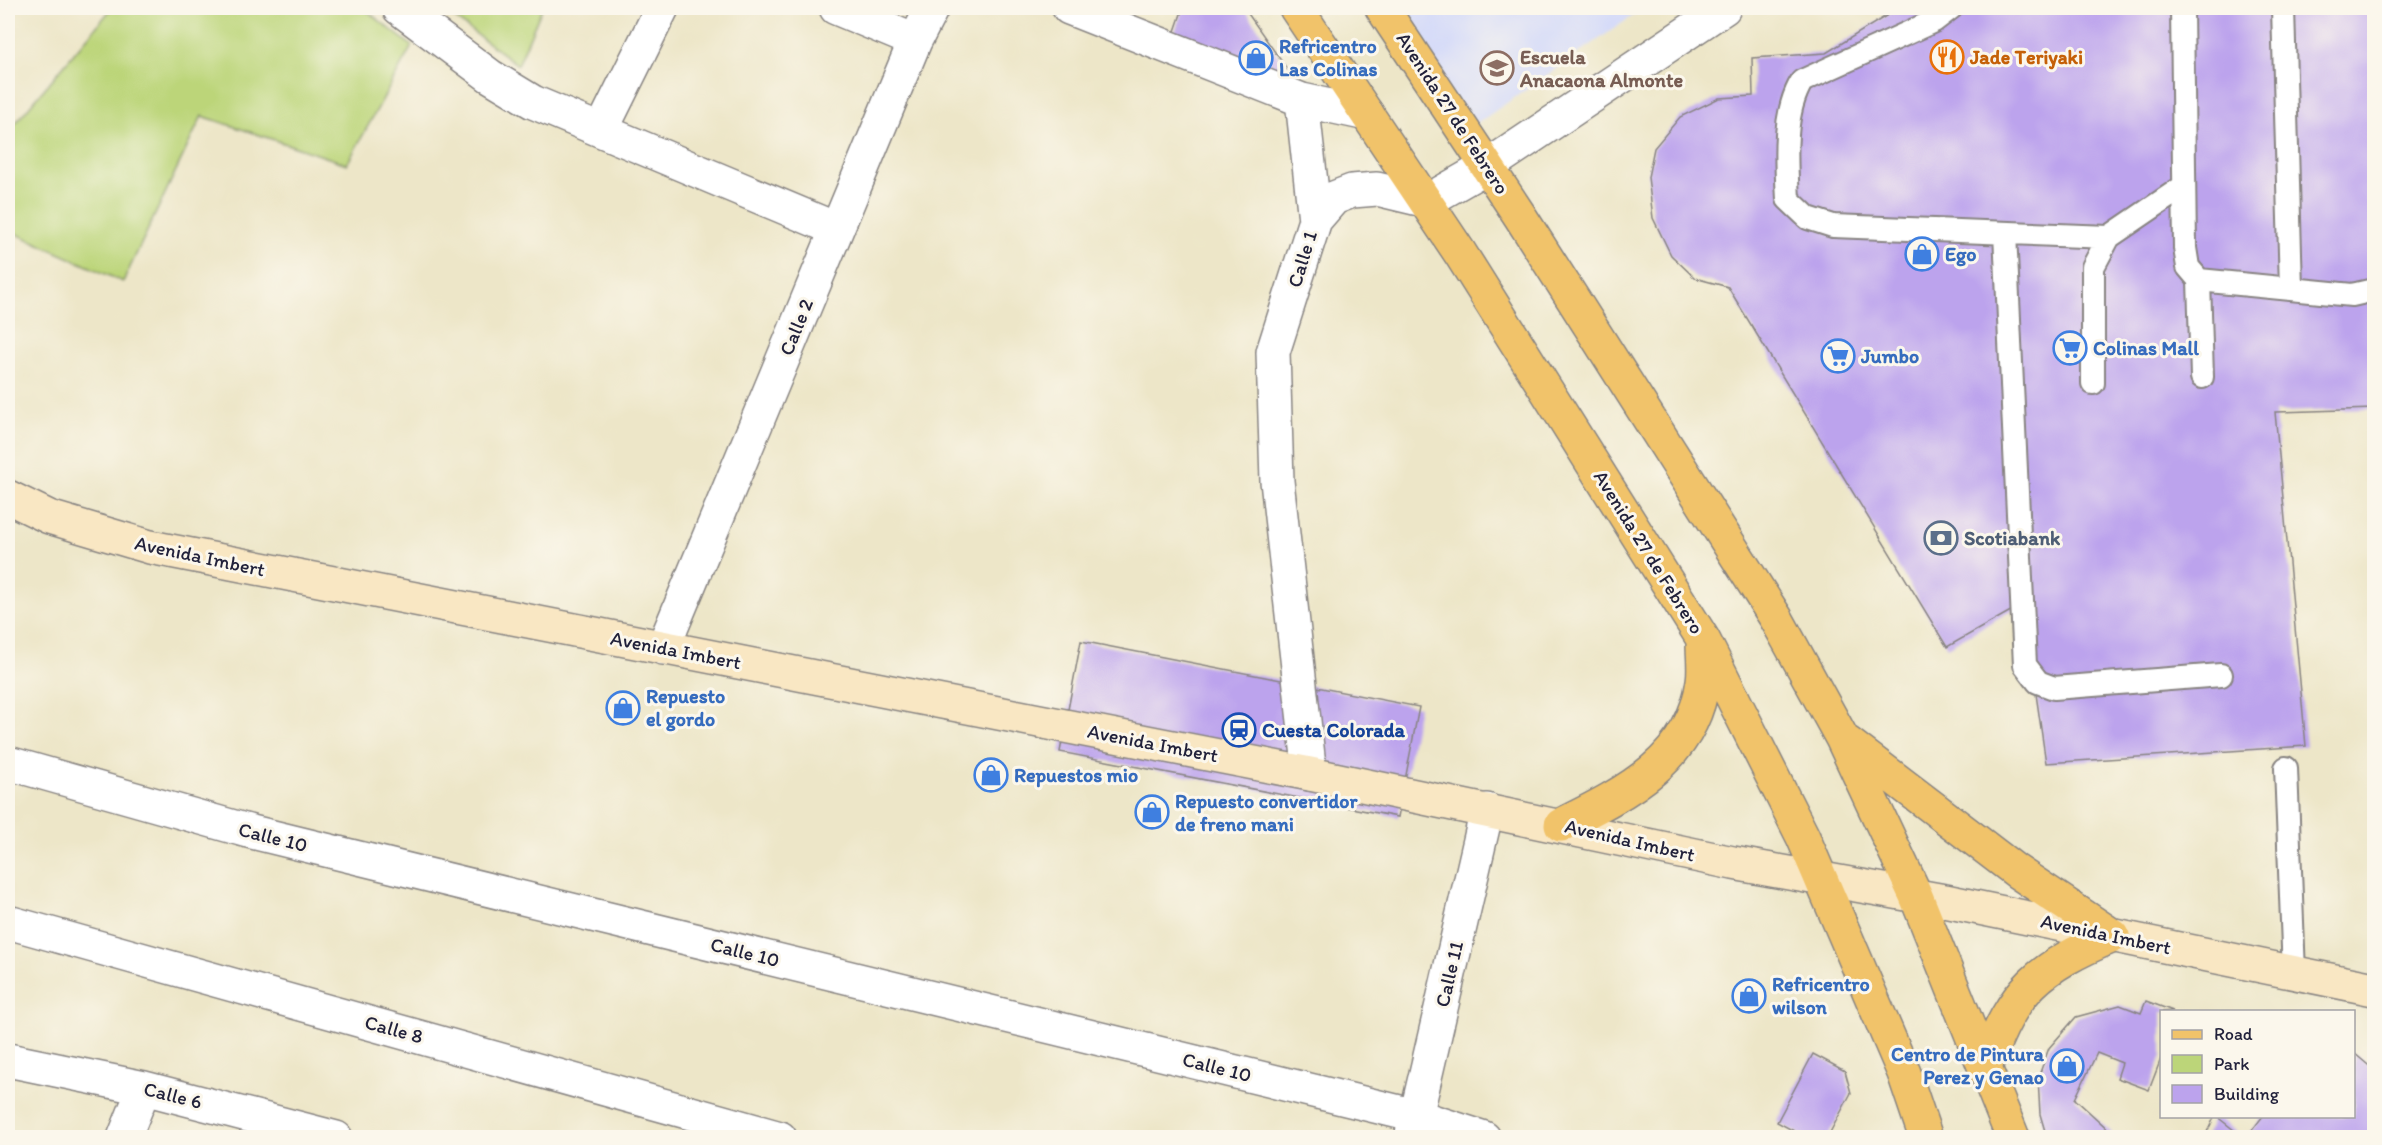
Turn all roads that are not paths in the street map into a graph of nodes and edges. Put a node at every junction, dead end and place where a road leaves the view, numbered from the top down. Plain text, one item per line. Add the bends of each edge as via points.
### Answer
1 (399, 8) edge
2 (662, 8) edge
3 (836, 8) edge
4 (932, 8) edge
5 (1070, 8) edge
6 (1296, 8) edge
7 (1382, 8) edge
8 (1724, 8) edge
9 (1951, 8) edge
10 (2182, 8) edge
11 (2283, 8) edge
12 (915, 41) junction
13 (1302, 100) junction
14 (1367, 114) junction
15 (602, 129) junction
16 (1488, 166) junction
17 (2184, 186) junction
18 (1427, 201) junction
19 (1315, 220) junction
20 (836, 229) junction
21 (2005, 233) junction
22 (2109, 237) junction
23 (2199, 280) junction
24 (2291, 288) junction
25 (2374, 290) edge
26 (2202, 377) dead end
27 (2093, 383) dead end
28 (8, 497) edge
29 (1703, 639) junction
30 (663, 648) junction
31 (2221, 675) dead end
32 (1842, 738) junction
33 (8, 763) edge
34 (2286, 768) dead end
35 (1310, 774) junction
36 (1487, 810) junction
37 (1561, 825) junction
38 (1822, 881) junction
39 (1916, 896) junction
40 (8, 922) edge
41 (2113, 936) junction
42 (2294, 973) junction
43 (2374, 989) edge
44 (8, 1060) edge
45 (1986, 1065) junction
46 (144, 1088) junction
47 (1414, 1127) edge
48 (124, 1137) edge
49 (336, 1137) edge
50 (780, 1137) edge
51 (1484, 1137) edge
52 (1926, 1137) edge
53 (2013, 1137) edge

1 - 15 street via 490,76 533,102
2 - 15 street
3 - 12 street
4 - 12 street, Calle 2
5 - 13 street
6 - 14 main road, Avenida 27 de Febrero
7 - 16 main road, Avenida 27 de Febrero
8 - 16 street
9 - 21 lane via 1934,21 1802,81 1793,95 1786,161 1788,199 1808,218 1833,225
10 - 17 lane
11 - 24 lane
12 - 20 street, Calle 2
13 - 14 street
13 - 19 street
14 - 18 main road, Avenida 27 de Febrero
15 - 20 street
16 - 18 street
16 - 32 main road, Avenida 27 de Febrero via 1776,618
17 - 22 lane
17 - 23 lane via 2188,267
18 - 19 street, Calle 1 via 1377,189 1352,191 1334,198
18 - 29 main road, Avenida 27 de Febrero
19 - 35 street, Calle 1 via 1273,352 1277,481
20 - 30 street, Calle 2
21 - 22 lane
21 - 31 lane via 2025,665 2038,682 2054,688
22 - 27 lane via 2093,267
23 - 24 lane
23 - 26 lane
24 - 25 lane via 2352,295
28 - 30 main road, Avenida Imbert via 50,517 150,547
29 - 37 main road via 1703,681 1693,720 1672,752 1643,780
29 - 38 main road, Avenida 27 de Febrero
30 - 35 main road, Avenida Imbert
32 - 39 main road, Avenida 27 de Febrero
32 - 41 main road via 2007,864
33 - 47 street, Calle 10 via 248,831
34 - 42 lane
35 - 36 main road, Avenida Imbert
36 - 37 main road, Avenida Imbert
36 - 47 street, Calle 11
37 - 38 main road, Avenida Imbert
38 - 39 main road, Avenida Imbert
38 - 52 main road, Avenida 27 de Febrero via 1904,1073
39 - 41 main road, Avenida Imbert
39 - 45 main road, Avenida 27 de Febrero
40 - 50 street, Calle 8
41 - 42 main road, Avenida Imbert
41 - 45 main road via 2076,951 2044,972 2019,996 2000,1027
42 - 43 main road, Avenida Imbert
44 - 46 street, Calle 6
45 - 53 main road, Avenida 27 de Febrero
46 - 48 street
46 - 49 street, Calle 6
47 - 51 street, Calle 10

